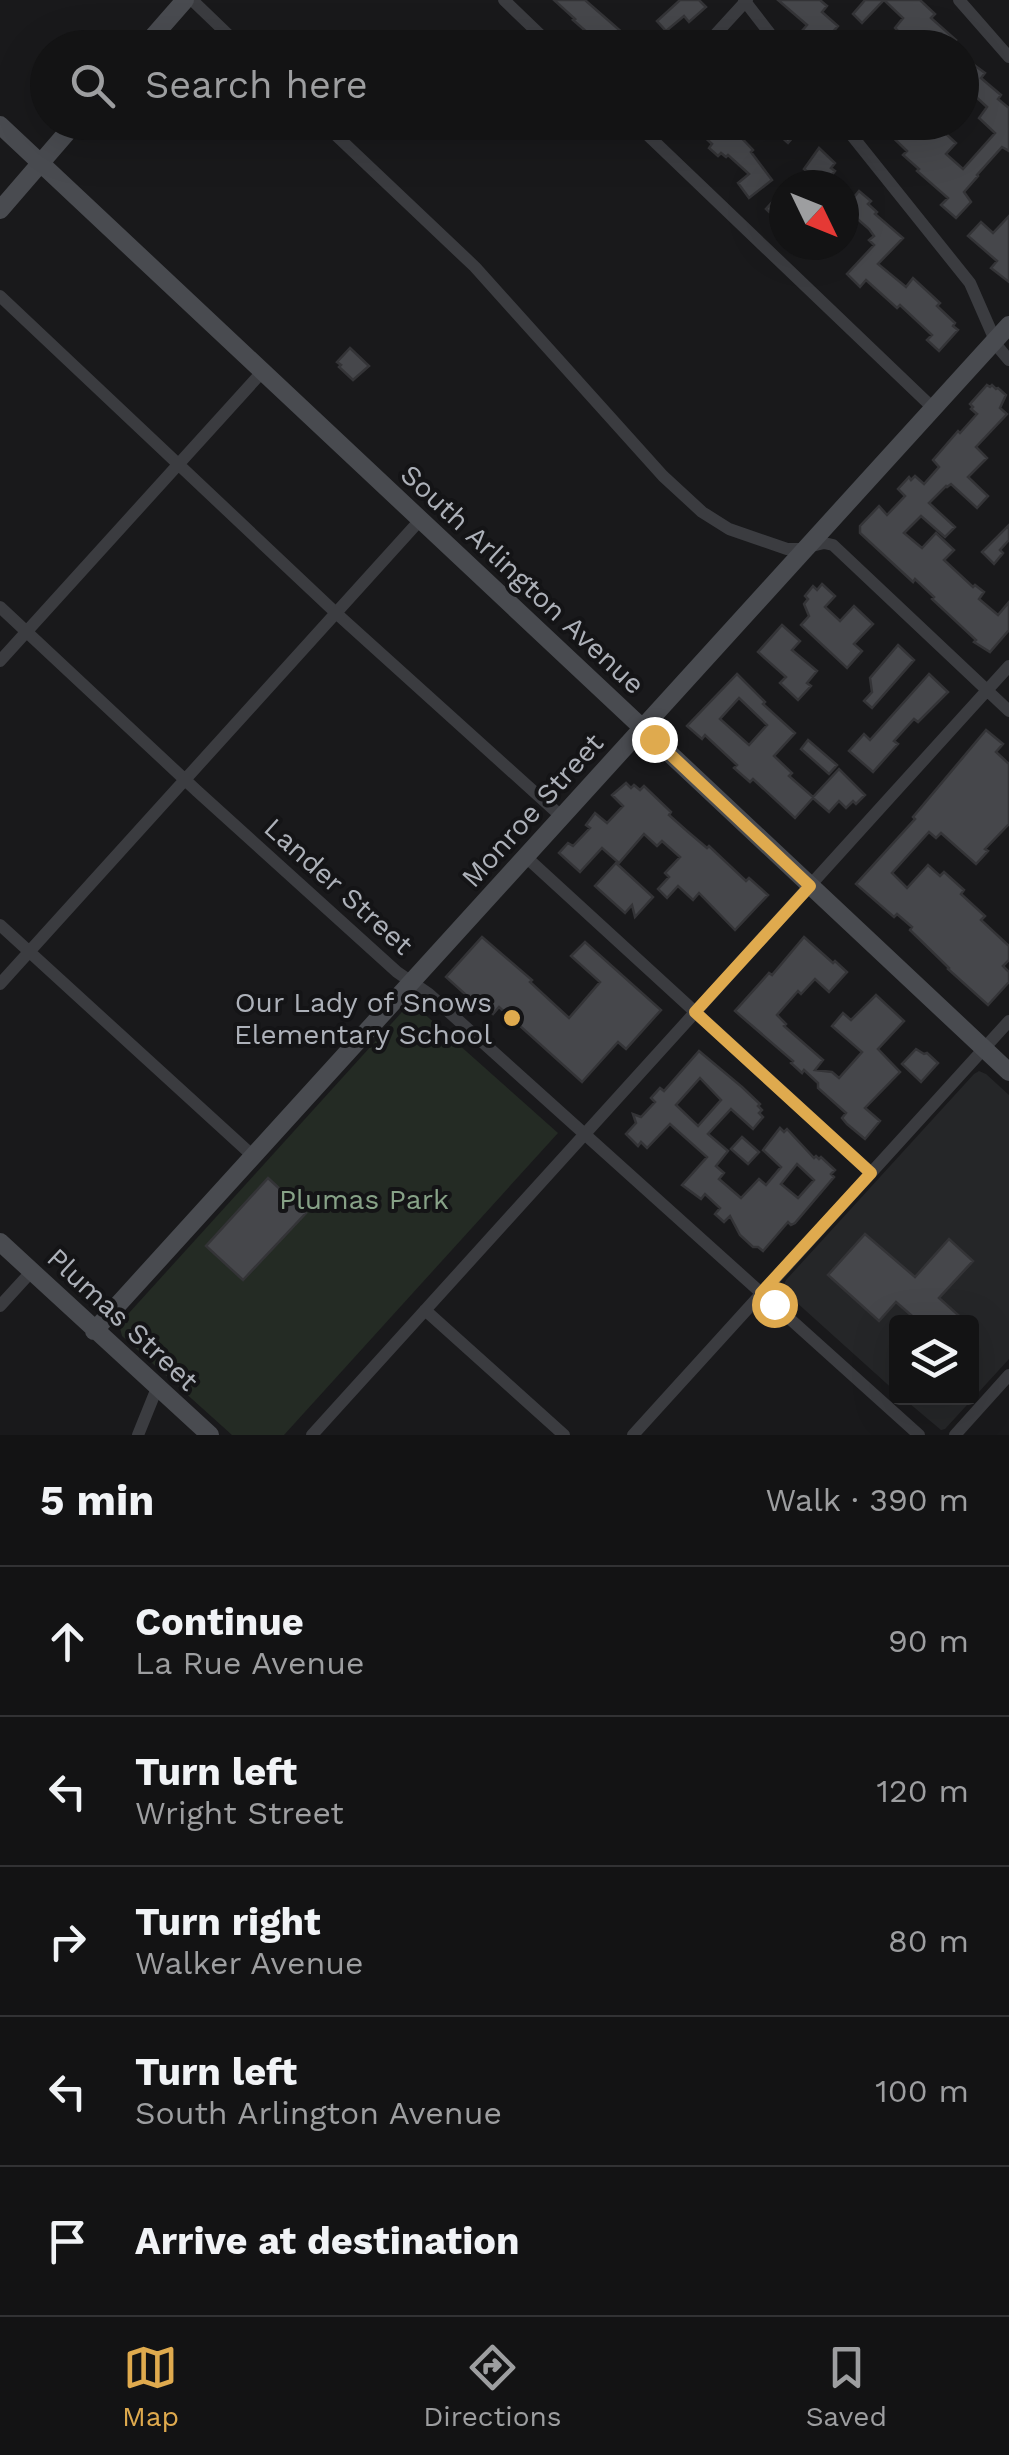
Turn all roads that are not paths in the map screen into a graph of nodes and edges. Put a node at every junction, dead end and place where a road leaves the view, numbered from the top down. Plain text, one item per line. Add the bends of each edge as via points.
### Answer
1 (188, 0) edge
2 (504, 0) edge
3 (746, 0) edge
4 (960, 0) edge
5 (160, 30) edge
6 (222, 30) edge
7 (535, 30) edge
8 (720, 30) edge
9 (768, 30) edge
10 (1009, 57) edge
11 (0, 126) edge
12 (61, 140) edge
13 (341, 140) edge
14 (652, 140) edge
15 (855, 140) edge
16 (41, 164) junction
17 (0, 210) edge
18 (0, 296) edge
19 (1009, 325) edge
20 (995, 340) junction
21 (1009, 360) edge
22 (263, 371) junction
23 (933, 408) junction
24 (178, 464) junction
25 (421, 520) junction
26 (807, 548) junction
27 (0, 606) edge
28 (336, 613) junction
29 (27, 632) junction
30 (0, 661) edge
31 (1009, 666) edge
32 (987, 690) junction
33 (1009, 711) edge
34 (642, 728) junction
35 (185, 780) junction
36 (562, 817) junction
37 (526, 856) junction
38 (810, 886) junction
39 (0, 925) edge
40 (29, 952) junction
41 (412, 982) junction
42 (0, 984) edge
43 (695, 1012) junction
44 (1009, 1021) edge
45 (984, 1049) junction
46 (1009, 1072) edge
47 (584, 1134) junction
48 (253, 1156) junction
49 (871, 1173) junction
50 (0, 1242) edge
51 (31, 1272) junction
52 (761, 1293) junction
53 (0, 1306) edge
54 (425, 1310) junction
55 (94, 1331) junction
56 (1009, 1375) edge
57 (157, 1388) junction
58 (138, 1435) edge
59 (210, 1435) edge
60 (312, 1435) edge
61 (564, 1435) edge
62 (633, 1435) edge
63 (919, 1435) edge
64 (955, 1435) edge

1 - 5 street
1 - 6 street
2 - 7 street
3 - 8 street
3 - 9 street
4 - 10 street
11 - 16 street, South Arlington Avenue
12 - 16 street
13 - 26 street via 476,268 702,512 781,547
14 - 23 street
15 - 20 street via 970,283
16 - 17 street
16 - 22 street, South Arlington Avenue
18 - 24 street
19 - 20 street, Monroe Street
20 - 21 street
20 - 23 street, Monroe Street
22 - 24 street
22 - 25 street, South Arlington Avenue
23 - 26 street, Monroe Street
24 - 28 street
24 - 29 street
25 - 28 street
25 - 34 street, South Arlington Avenue
26 - 32 street via 832,545
26 - 34 street, Monroe Street
27 - 29 street, Lander Street
28 - 35 street
28 - 36 street
29 - 30 street
29 - 35 street, Lander Street
31 - 32 street
32 - 33 street
32 - 38 street
34 - 36 street, Monroe Street
34 - 38 street, South Arlington Avenue
35 - 40 street
35 - 41 street, Lander Street
36 - 37 street, Monroe Street
37 - 41 street, Monroe Street
37 - 43 street
38 - 43 street
38 - 45 street, South Arlington Avenue
39 - 40 street
40 - 42 street
40 - 48 street
41 - 47 street, Lander Street
41 - 48 street, Monroe Street
43 - 47 street
43 - 49 street
44 - 45 street
45 - 46 street, South Arlington Avenue
45 - 49 street
47 - 52 street, Lander Street
47 - 54 street
48 - 55 street, Monroe Street
49 - 52 street
50 - 51 street, Plumas Street
51 - 53 street
51 - 55 street, Plumas Street
52 - 62 street
52 - 63 street, Lander Street
54 - 60 street
54 - 61 street
55 - 57 street, Plumas Street
56 - 64 street
57 - 58 street
57 - 59 street, Plumas Street

